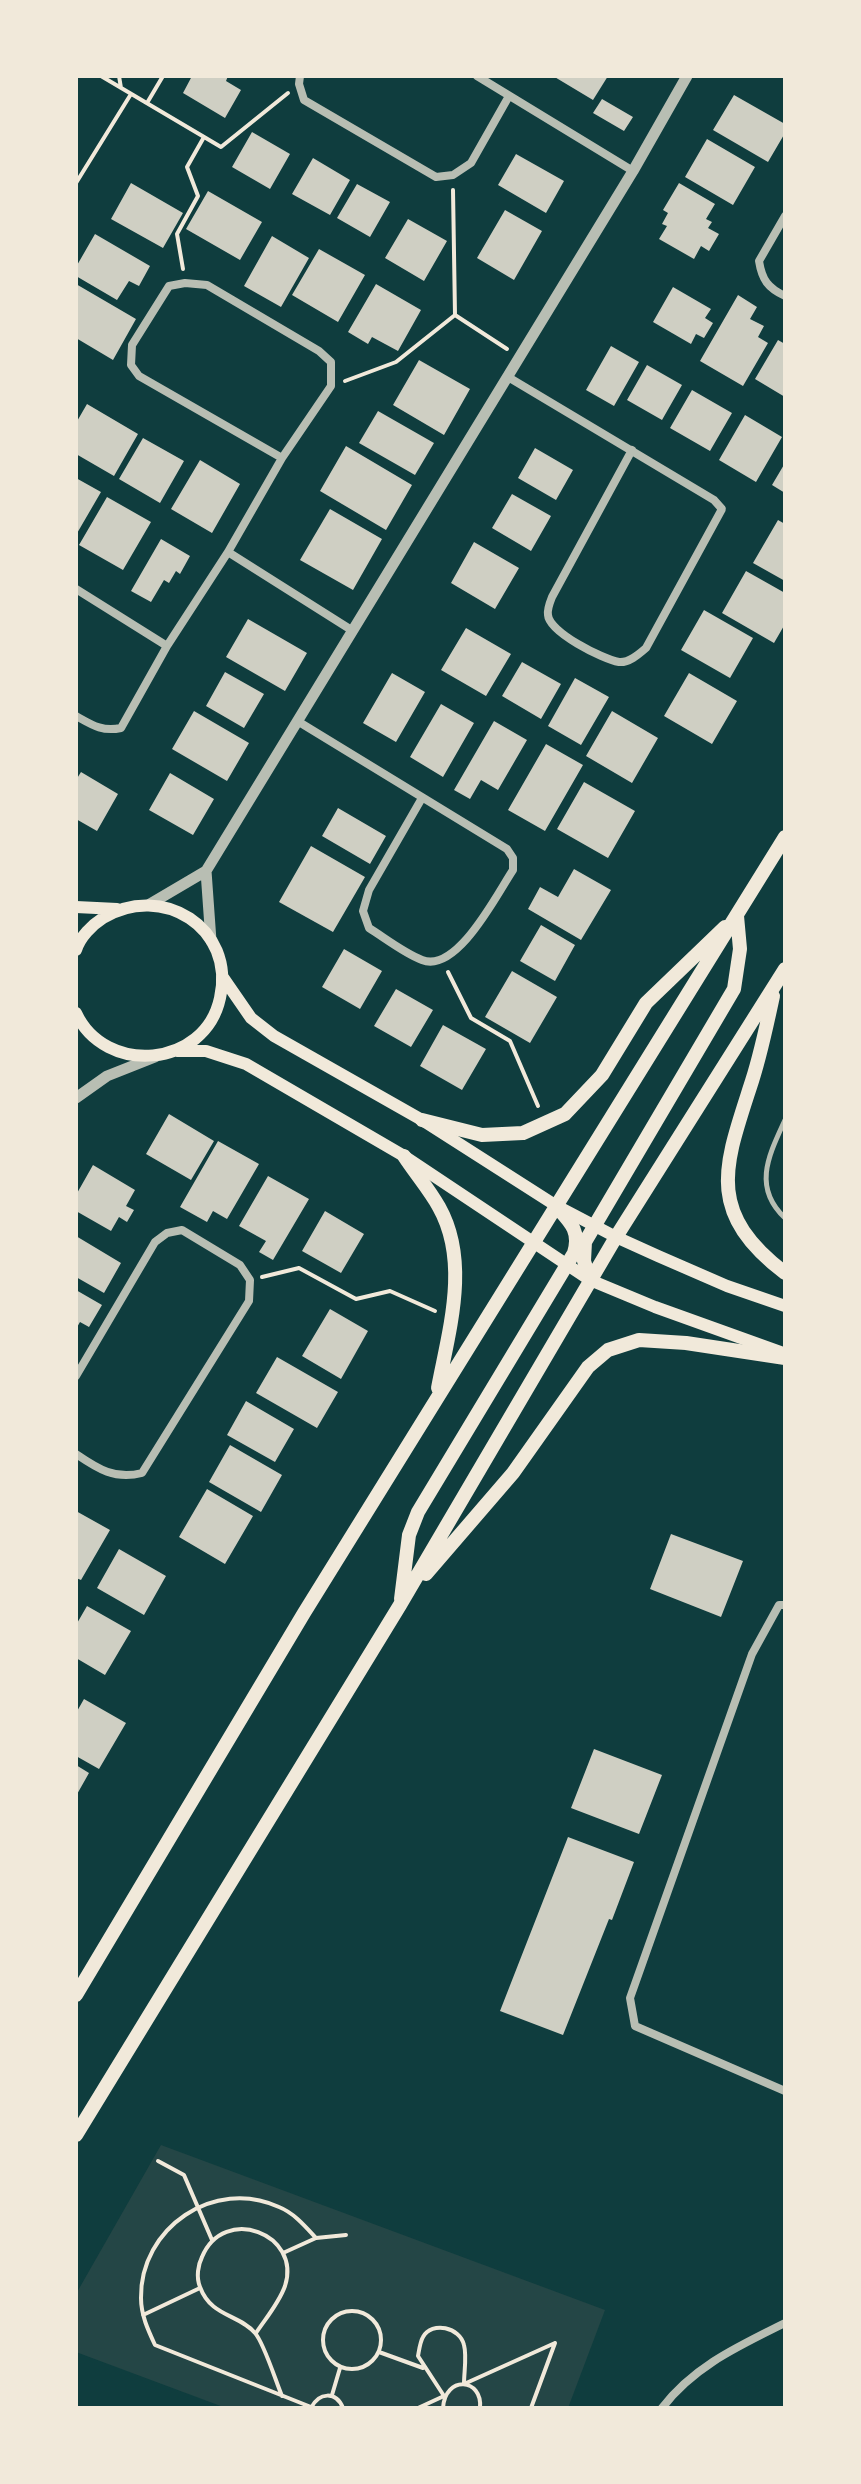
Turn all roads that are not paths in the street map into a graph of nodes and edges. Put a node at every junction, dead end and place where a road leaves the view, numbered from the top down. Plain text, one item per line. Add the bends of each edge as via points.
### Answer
1 (477, 76) edge
2 (687, 76) edge
3 (299, 80) edge
4 (509, 96) junction
5 (633, 171) junction
6 (785, 216) edge
7 (785, 296) edge
8 (508, 377) junction
9 (632, 450) junction
10 (282, 458) junction
11 (228, 552) junction
12 (76, 589) edge
13 (353, 631) junction
14 (167, 646) junction
15 (76, 716) edge
16 (299, 722) junction
17 (422, 798) junction
18 (785, 837) edge
19 (206, 871) junction
20 (150, 904) junction
21 (76, 907) edge
22 (117, 909) junction
23 (737, 916) junction
24 (211, 941) junction
25 (76, 950) edge
26 (785, 969) edge
27 (222, 976) junction
28 (777, 983) junction
29 (76, 1018) edge
30 (177, 1051) junction
31 (155, 1057) junction
32 (76, 1098) edge
33 (422, 1120) junction
34 (785, 1120) edge
35 (404, 1156) junction
36 (555, 1205) junction
37 (785, 1218) edge
38 (595, 1226) junction
39 (616, 1237) junction
40 (533, 1243) junction
41 (566, 1264) junction
42 (785, 1273) edge
43 (590, 1280) junction
44 (785, 1306) edge
45 (785, 1356) edge
46 (76, 1376) edge
47 (436, 1399) junction
48 (76, 1454) edge
49 (400, 1605) junction
50 (785, 1605) edge
51 (76, 1995) edge
52 (785, 2091) edge
53 (76, 2135) edge
54 (785, 2323) edge
55 (662, 2408) edge

1 - 4 street
2 - 5 street
3 - 4 street via 304,100 436,177 453,175 471,163
4 - 5 street
5 - 8 street
6 - 7 street via 759,261 770,289
8 - 9 street
8 - 13 street
9 - 9 street via 722,509 646,648 621,662 588,650 552,626 547,614
10 - 10 street via 139,376 131,365 132,345 169,286 207,285 331,362 331,386
10 - 11 street
11 - 13 street
11 - 14 street
12 - 14 street
13 - 16 street
14 - 15 street via 121,728 96,728
16 - 17 street
16 - 19 street
17 - 17 street via 507,849 513,858 513,870 460,950 443,960 424,962 369,928 363,911 369,890
18 - 23 main road
19 - 20 street
19 - 24 street
20 - 22 main road
20 - 24 main road via 174,909
21 - 22 main road
22 - 25 main road via 95,923
23 - 33 main road via 646,1003 602,1075 565,1114 523,1133 482,1135
23 - 36 main road
23 - 38 main road via 740,949 734,989
24 - 27 main road
26 - 28 main road
27 - 30 main road via 211,1021
27 - 33 main road via 251,1018 274,1036
28 - 39 main road
28 - 42 main road via 727,1162 729,1199 742,1230
29 - 31 main road via 109,1049
30 - 31 main road
30 - 35 main road via 206,1051 246,1064
31 - 32 street via 107,1076
33 - 36 main road
34 - 37 lane via 765,1177 770,1199
35 - 40 main road
35 - 47 main road via 440,1208 456,1270
36 - 38 main road
36 - 40 main road
36 - 41 main road via 575,1227 578,1240
38 - 39 main road
38 - 43 main road via 585,1242
39 - 43 main road
39 - 44 main road
40 - 41 main road
40 - 47 main road
41 - 43 main road
41 - 49 main road via 418,1512 409,1535
43 - 45 main road
43 - 49 main road
45 - 49 main road via 639,1340 608,1350 588,1367 513,1473
46 - 48 street via 155,1242 167,1233 182,1230 240,1265 250,1280 249,1301 142,1473 106,1473
47 - 51 main road
49 - 53 main road
50 - 52 street via 779,1605 752,1654 630,1998 635,2026
54 - 55 street via 696,2372

